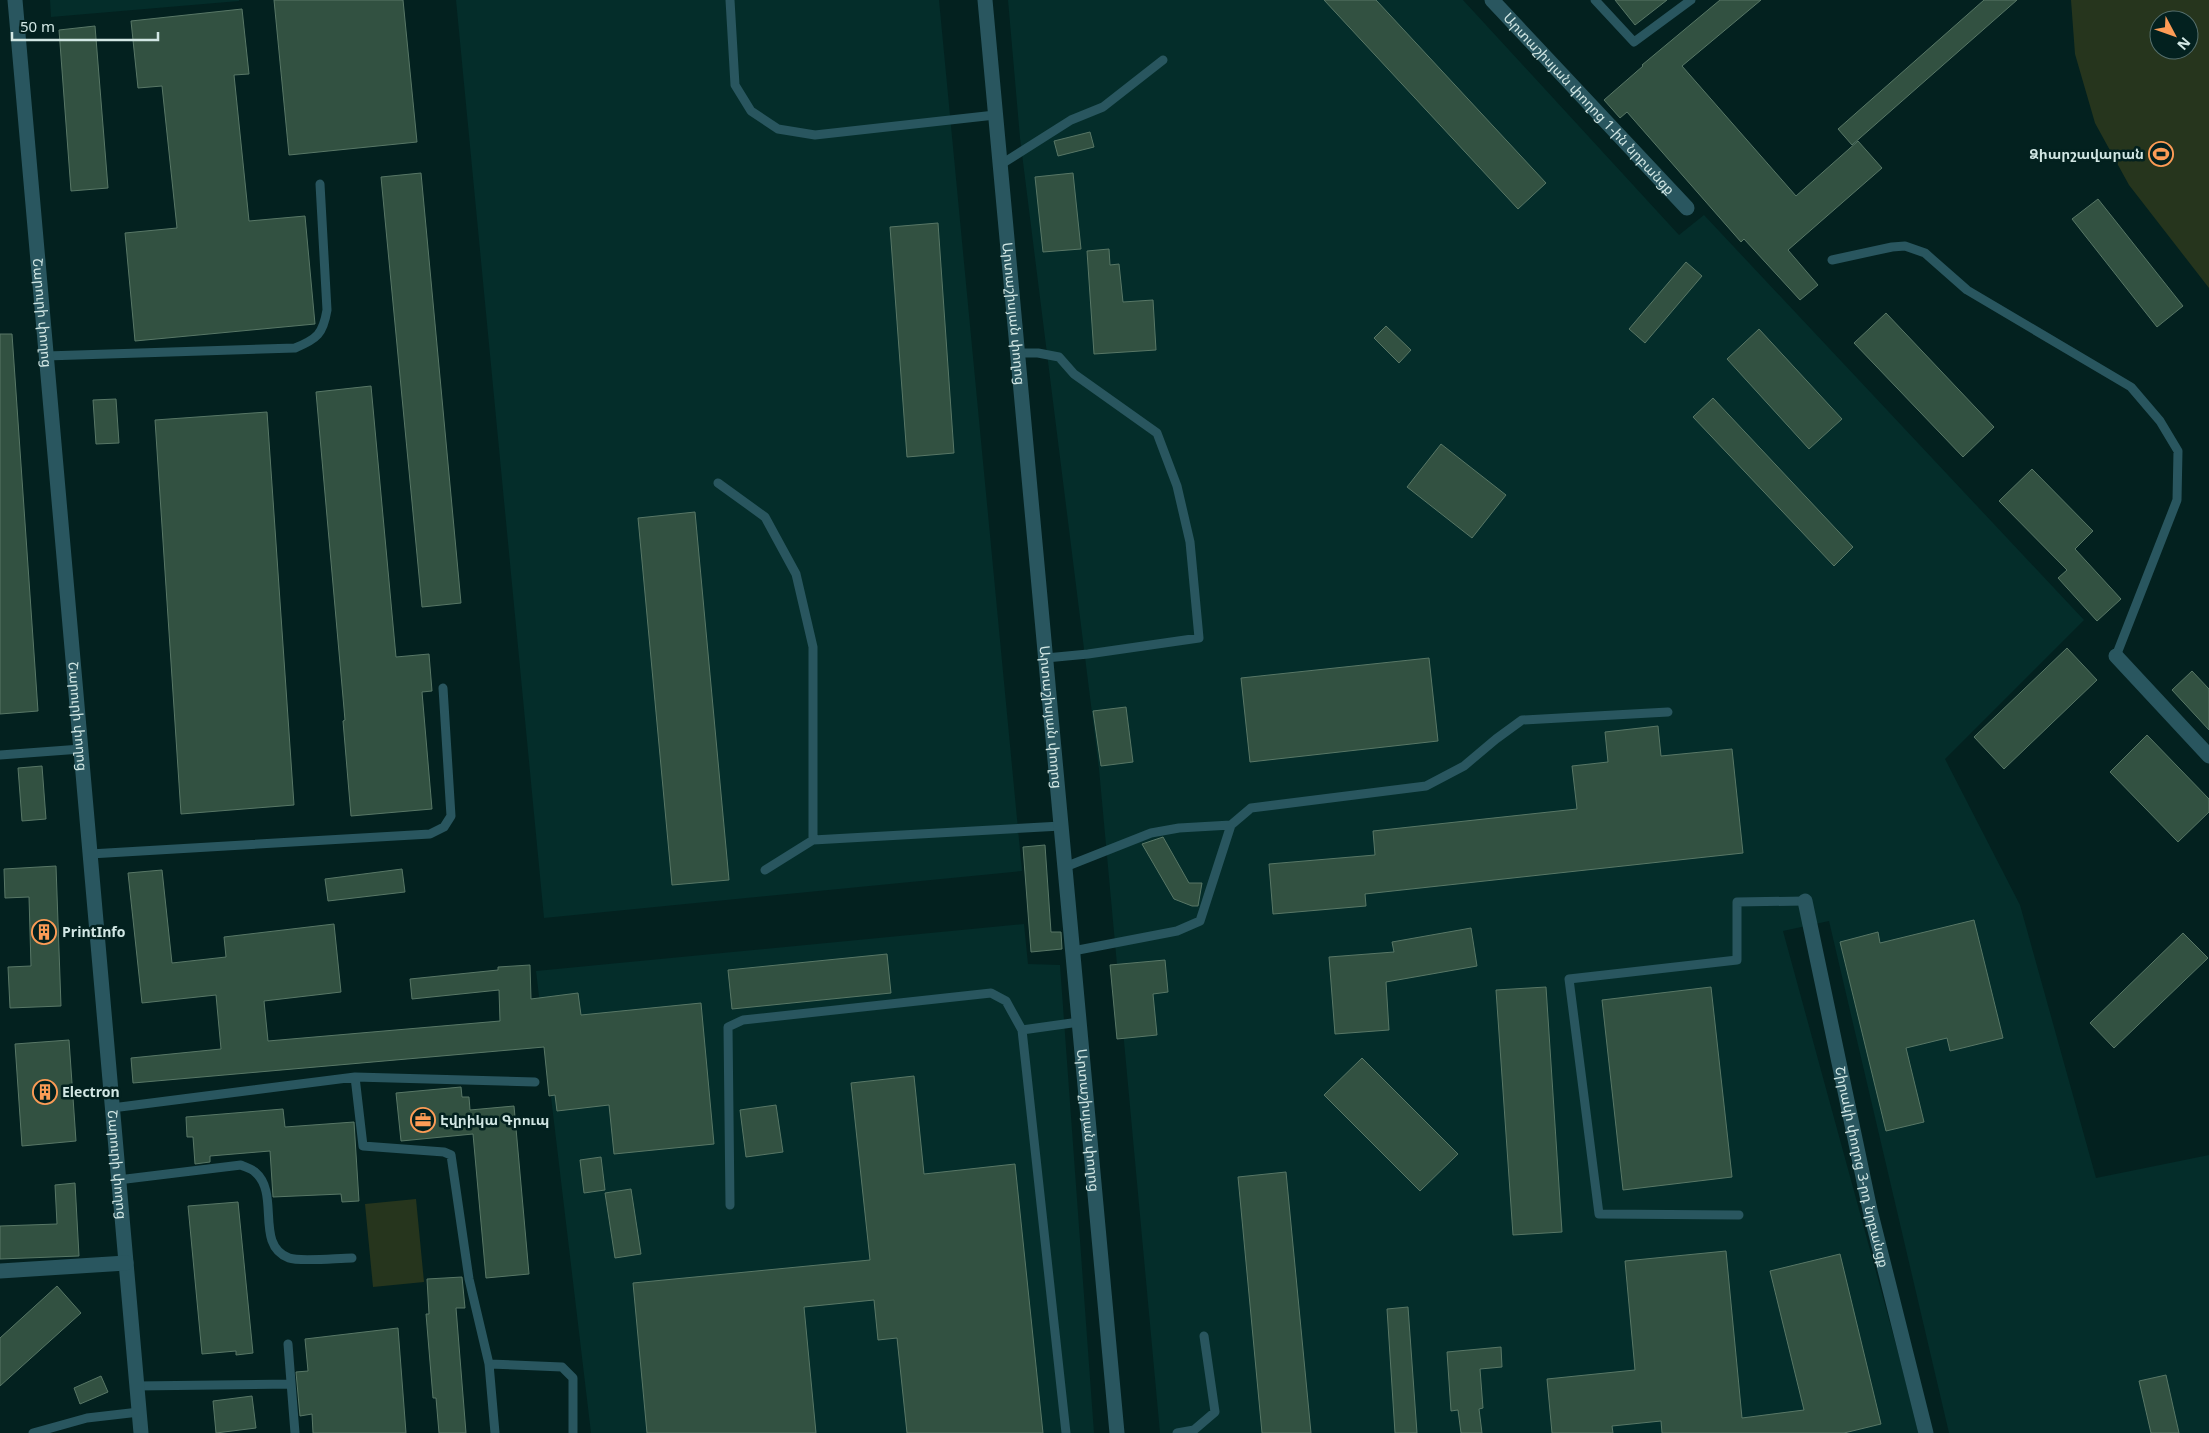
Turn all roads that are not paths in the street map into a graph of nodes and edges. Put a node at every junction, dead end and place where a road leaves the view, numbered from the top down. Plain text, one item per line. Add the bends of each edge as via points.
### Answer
1 (14, 0) edge
2 (730, 0) edge
3 (985, 0) edge
4 (1492, 0) edge
5 (1595, 0) edge
6 (1691, 0) edge
7 (1163, 60) dead end
8 (996, 115) junction
9 (1000, 165) junction
10 (320, 184) dead end
11 (1687, 208) dead end
12 (1832, 260) dead end
13 (1017, 353) junction
14 (46, 356) junction
15 (718, 483) dead end
16 (2116, 656) joint
17 (1046, 658) junction
18 (443, 688) dead end
19 (1668, 712) dead end
20 (81, 750) junction
21 (0, 756) edge
22 (2209, 756) edge
23 (1231, 825) junction
24 (1062, 826) junction
25 (813, 840) junction
26 (90, 854) junction
27 (1065, 867) junction
28 (765, 870) dead end
29 (1804, 901) joint
30 (1073, 951) junction
31 (1079, 1022) junction
32 (1022, 1030) junction
33 (355, 1077) junction
34 (535, 1082) dead end
35 (112, 1108) junction
36 (118, 1180) junction
37 (730, 1205) dead end
38 (1739, 1215) dead end
39 (352, 1258) dead end
40 (126, 1262) junction
41 (0, 1271) edge
42 (1204, 1336) dead end
43 (288, 1344) dead end
44 (489, 1364) junction
45 (291, 1384) junction
46 (136, 1386) junction
47 (139, 1412) junction
48 (33, 1433) edge
49 (140, 1433) edge
50 (295, 1433) edge
51 (495, 1433) edge
52 (573, 1433) edge
53 (1066, 1433) edge
54 (1117, 1433) edge
55 (1177, 1433) edge
56 (1926, 1433) edge

1 - 14 street, Շարուրի փողոց
2 - 8 lane via 735,84 751,111 778,129 815,135
3 - 8 street, Արտաշիսյան փողոց
4 - 11 street, Արտաշիսյան փողոց 1-ին նրբանցք
5 - 6 lane via 1634,42
7 - 9 lane via 1103,107 1071,120
8 - 9 street, Արտաշիսյան փողոց
9 - 13 street, Արտաշիսյան փողոց
10 - 14 lane via 327,310 325,326 314,341 295,348
12 - 16 lane via 1905,246 1925,253 1967,290 2131,386 2160,421 2178,451 2176,500
13 - 17 street, Արտաշիսյան փողոց
13 - 17 lane via 1059,358 1074,374 1157,433 1177,486 1190,542 1198,619 1199,638
14 - 20 street, Շարուրի փողոց
15 - 25 lane via 766,517 796,574 813,648
16 - 22 street
17 - 24 street, Արտաշիսյան փողոց
18 - 26 lane via 451,816 444,827 430,834
19 - 23 lane via 1522,720 1464,766 1426,786 1251,808
20 - 21 lane
20 - 26 street, Շարուրի փողոց
23 - 27 lane via 1151,833
23 - 30 lane via 1200,920 1177,931
24 - 25 lane
24 - 27 street, Արտաշիսյան փողոց
25 - 28 lane
26 - 35 street, Շարուրի փողոց
27 - 30 street, Արտաշիսյան փողոց
29 - 38 lane via 1736,902 1737,960 1569,979 1599,1214
29 - 56 street, Շիրակի փողոց 3-րդ նրբանցք via 1870,1210
30 - 31 street, Արտաշիսյան փողոց
31 - 32 lane
31 - 54 street, Արտաշիսյան փողոց
32 - 37 lane via 1006,1001 991,993 743,1020 728,1027
32 - 53 lane
33 - 34 lane
33 - 35 lane
33 - 44 lane via 363,1146 451,1155 469,1279
35 - 36 street, Շարուրի փողոց
36 - 39 lane via 241,1165 256,1172 265,1188 272,1243 280,1253 290,1259
36 - 40 street, Շարուրի փողոց
40 - 41 street
40 - 46 street, Շարուրի փողոց
42 - 55 lane via 1215,1412 1194,1430
43 - 45 lane
44 - 51 lane
44 - 52 lane via 562,1367 573,1378
45 - 46 lane
45 - 50 lane
46 - 47 street, Շարուրի փողոց
47 - 48 lane via 87,1418
47 - 49 street, Շարուրի փողոց

